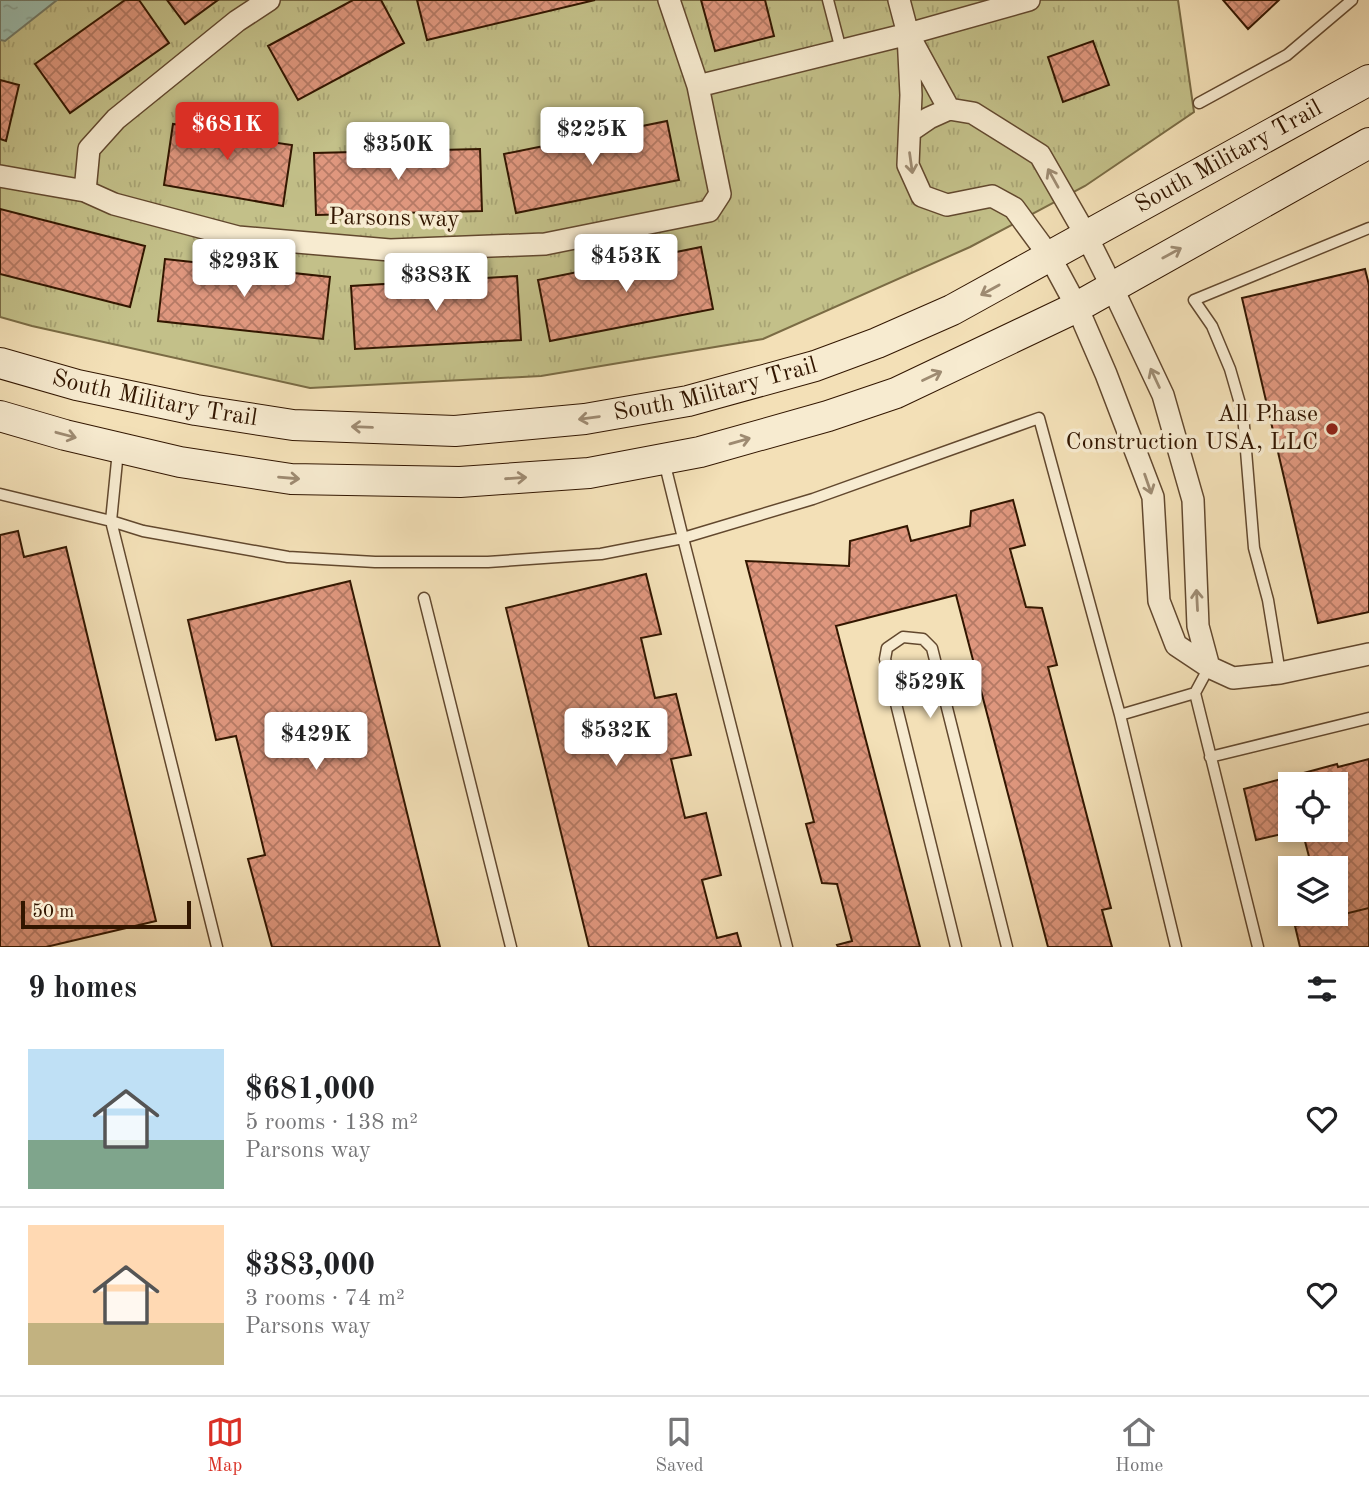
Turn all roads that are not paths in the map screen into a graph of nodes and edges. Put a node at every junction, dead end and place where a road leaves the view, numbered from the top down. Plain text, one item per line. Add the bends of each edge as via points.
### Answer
1 (269, 0) edge
2 (669, 0) edge
3 (828, 0) edge
4 (899, 0) edge
5 (1029, 0) edge
6 (1352, 0) edge
7 (908, 34) junction
8 (841, 50) junction
9 (1369, 80) edge
10 (698, 86) junction
11 (1199, 103) dead end
12 (949, 109) junction
13 (910, 131) junction
14 (1369, 143) edge
15 (0, 176) edge
16 (85, 191) junction
17 (1369, 228) edge
18 (1087, 237) junction
19 (1050, 257) junction
20 (1112, 287) junction
21 (1077, 307) junction
22 (0, 363) edge
23 (0, 416) edge
24 (119, 448) junction
25 (664, 459) junction
26 (0, 494) edge
27 (111, 521) junction
28 (683, 538) junction
29 (424, 598) dead end
30 (1369, 654) edge
31 (1209, 667) junction
32 (1280, 673) junction
33 (1195, 693) junction
34 (1120, 715) junction
35 (1369, 719) edge
36 (1210, 757) junction
37 (217, 947) edge
38 (511, 947) edge
39 (787, 947) edge
40 (956, 947) edge
41 (1007, 947) edge
42 (1176, 947) edge
43 (1258, 947) edge

1 - 16 street via 116,119 89,149
2 - 10 street
3 - 8 lane
4 - 7 street
5 - 7 street
6 - 11 lane via 1287,55
7 - 8 street
7 - 12 street
7 - 13 street
8 - 10 street
9 - 18 street, South Military Trail
10 - 16 street, Parsons way via 720,194 709,211 545,244 390,250 239,237 114,204
12 - 13 street
18 -> 12 street via 1040,155 973,113
13 -> 19 street via 908,165 922,196 947,205 992,196 1014,208
20 -> 14 street
15 - 16 street, Parsons way
17 - 32 lane via 1194,300 1212,326 1243,414 1254,548
18 - 19 street, South Military Trail
18 - 20 street
19 - 21 street
19 -> 22 street, South Military Trail via 952,310 815,366 688,401 585,419 455,431 293,425 183,408
20 - 21 street
31 -> 20 street via 1199,626 1193,500 1163,395
25 -> 21 street via 896,393
21 -> 31 street via 1153,497 1159,601 1176,645
23 -> 24 street
24 -> 25 street via 291,479 460,482 589,473
24 - 27 lane
25 - 28 lane
26 - 27 lane
27 - 28 lane via 143,531 288,556 375,562 488,562 601,554
27 - 37 lane
28 - 34 lane via 813,499 1039,418
28 - 39 lane
29 - 38 lane
30 - 32 street
31 - 32 street via 1233,678
31 - 33 lane
33 - 34 lane
33 - 36 lane
34 - 42 lane
35 - 36 lane
36 - 43 lane
40 - 41 lane via 885,659 887,648 903,637 923,639 932,649

